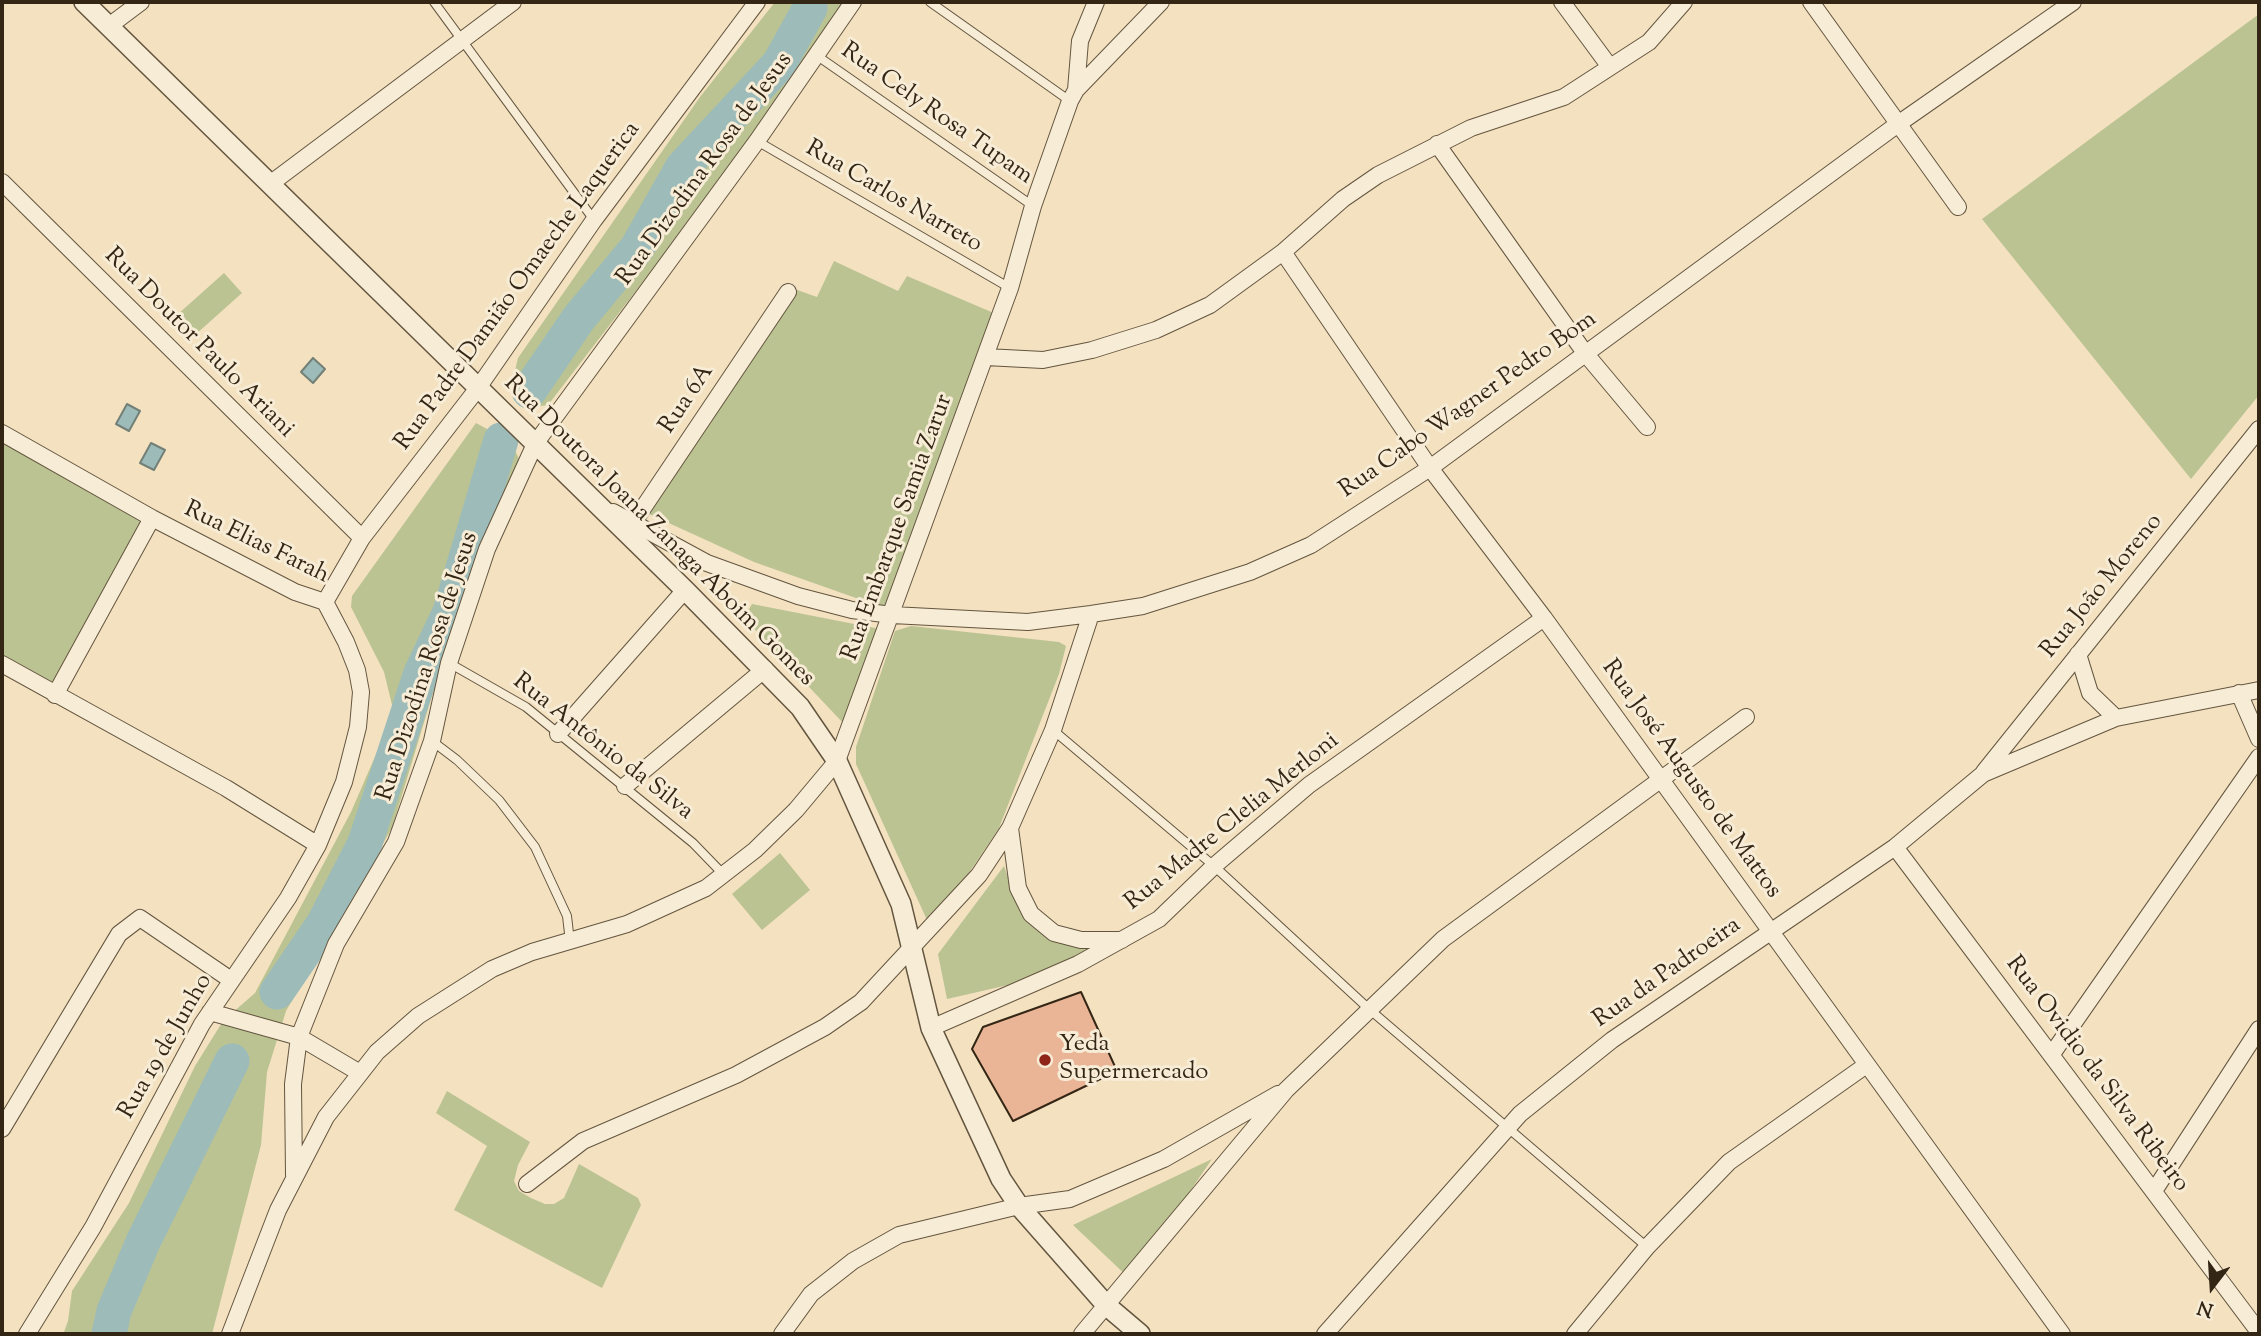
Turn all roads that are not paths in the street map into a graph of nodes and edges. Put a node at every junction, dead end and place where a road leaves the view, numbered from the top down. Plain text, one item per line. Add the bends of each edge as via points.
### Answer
1 (84, 2) edge
2 (141, 2) edge
3 (434, 2) edge
4 (513, 2) edge
5 (757, 2) edge
6 (853, 2) edge
7 (930, 2) edge
8 (1096, 2) edge
9 (1161, 2) edge
10 (1562, 2) edge
11 (1684, 2) edge
12 (1811, 2) edge
13 (2073, 2) edge
14 (109, 26) junction
15 (462, 40) junction
16 (816, 55) junction
17 (1610, 67) junction
18 (1073, 96) junction
19 (1898, 124) junction
20 (757, 141) junction
21 (1437, 144) junction
22 (2, 182) edge
23 (270, 184) junction
24 (1033, 206) junction
25 (1958, 207) dead end
26 (594, 219) junction
27 (1283, 252) junction
28 (1010, 288) junction
29 (788, 292) dead end
30 (1585, 353) junction
31 (986, 357) junction
32 (478, 388) junction
33 (1647, 426) dead end
34 (2259, 429) edge
35 (2, 433) edge
36 (535, 444) junction
37 (1430, 468) junction
38 (152, 519) junction
39 (629, 529) junction
40 (362, 538) junction
41 (685, 590) junction
42 (325, 602) junction
43 (1091, 614) junction
44 (892, 615) junction
45 (1544, 618) junction
46 (2078, 654) junction
47 (449, 663) junction
48 (2, 664) edge
49 (765, 669) junction
50 (2259, 690) edge
51 (2239, 693) junction
52 (55, 695) junction
53 (1746, 718) dead end
54 (2116, 718) junction
55 (1053, 730) junction
56 (558, 734) junction
57 (2259, 739) edge
58 (432, 741) junction
59 (2259, 757) edge
60 (837, 761) junction
61 (1983, 774) junction
62 (1660, 779) junction
63 (344, 782) joint
64 (625, 786) junction
65 (1010, 828) junction
66 (318, 845) junction
67 (1895, 847) junction
68 (1214, 866) junction
69 (723, 875) junction
70 (1770, 930) junction
71 (1124, 940) junction
72 (570, 942) junction
73 (913, 947) junction
74 (231, 980) junction
75 (1369, 1009) junction
76 (210, 1012) junction
77 (931, 1028) junction
78 (2259, 1029) edge
79 (299, 1037) junction
80 (2052, 1054) junction
81 (1865, 1066) junction
82 (360, 1073) junction
83 (1286, 1090) junction
84 (2, 1129) edge
85 (1506, 1129) junction
86 (294, 1178) junction
87 (527, 1184) dead end
88 (2154, 1191) junction
89 (1019, 1206) junction
90 (1647, 1247) junction
91 (1107, 1306) junction
92 (2258, 1329) edge
93 (27, 1334) edge
94 (230, 1334) edge
95 (782, 1334) edge
96 (1082, 1334) edge
97 (1140, 1334) edge
98 (1325, 1334) edge
99 (1575, 1334) edge
100 (2062, 1334) edge

1 - 14 street, Rua Doutora Joana Zanaga Aboim Gomes
2 - 14 street
3 - 15 lane
4 - 15 street
5 - 26 street, Rua Padre Damião Omaeche Laquerica
6 - 16 street, Rua Dizodina Rosa de Jesus
7 - 18 lane
8 - 18 street via 1080,41
9 - 18 street
10 - 17 street
11 - 17 street via 1649,42
12 - 19 street
13 - 19 street, Rua Cabo Wagner Pedro Bom
14 - 23 street, Rua Doutora Joana Zanaga Aboim Gomes
15 - 23 street
15 - 26 lane
16 - 20 street, Rua Dizodina Rosa de Jesus
16 - 24 lane, Rua Cely Rosa Tupam
17 - 21 street via 1564,97
18 - 24 street, Rua Embarque Samia Zarur
19 - 25 street
19 - 30 street, Rua Cabo Wagner Pedro Bom
20 - 28 lane, Rua Carlos Narreto
20 - 36 street, Rua Dizodina Rosa de Jesus
21 - 27 street via 1343,199
21 - 30 street
22 - 40 street, Rua Doutor Paulo Ariani
23 - 32 street, Rua Doutora Joana Zanaga Aboim Gomes
24 - 28 street, Rua Embarque Samia Zarur
26 - 32 street, Rua Padre Damião Omaeche Laquerica
27 - 31 street via 1210,305 1156,330 1043,360
27 - 37 street, Rua José Augusto de Mattos
28 - 31 street, Rua Embarque Samia Zarur
29 - 39 street, Rua 6A
30 - 33 street
30 - 37 street, Rua Cabo Wagner Pedro Bom
31 - 44 street, Rua Embarque Samia Zarur
32 - 36 street, Rua Doutora Joana Zanaga Aboim Gomes
32 - 40 street, Rua Padre Damião Omaeche Laquerica
34 - 46 street, Rua João Moreno
35 - 38 street, Rua Elias Farah
36 - 39 street, Rua Doutora Joana Zanaga Aboim Gomes
36 - 47 street, Rua Dizodina Rosa de Jesus via 487,549
37 - 43 street, Rua Cabo Wagner Pedro Bom via 1283,560 1143,606
37 - 45 street, Rua José Augusto de Mattos
38 - 42 street, Rua Elias Farah via 295,592
38 - 52 street
39 - 41 street, Rua Doutora Joana Zanaga Aboim Gomes
39 - 44 street, Rua Cabo Wagner Pedro Bom via 798,596
40 - 42 street, Rua Padre Damião Omaeche Laquerica
41 - 49 street, Rua Doutora Joana Zanaga Aboim Gomes
41 - 56 street
42 - 63 street, Rua Elias Farah via 350,651 361,692 358,727
43 - 44 street, Rua Cabo Wagner Pedro Bom via 1028,622
43 - 55 street
44 - 60 street, Rua Embarque Samia Zarur
45 - 62 street, Rua José Augusto de Mattos
45 - 68 street, Rua Madre Clelia Merloni via 1308,785
46 - 54 street via 2090,693
46 - 61 street, Rua João Moreno
47 - 56 lane, Rua Antônio da Silva via 526,707
47 - 58 street, Rua Dizodina Rosa de Jesus
48 - 52 street
49 - 60 street, Rua Doutora Joana Zanaga Aboim Gomes via 800,707
49 - 64 street
50 - 51 street, Rua da Padroeira
51 - 54 street, Rua da Padroeira
51 - 57 street
52 - 66 street via 226,788
53 - 62 street
54 - 61 street, Rua da Padroeira
55 - 65 street
55 - 68 lane
56 - 64 lane, Rua Antônio da Silva
58 - 72 lane via 499,800 535,847 567,916
58 - 79 street, Rua Dizodina Rosa de Jesus via 396,842 337,944
59 - 80 street
60 - 69 street, Rua Embarque Samia Zarur via 796,810
60 - 73 street, Rua Doutora Joana Zanaga Aboim Gomes via 901,904
61 - 67 street, Rua da Padroeira
62 - 70 street, Rua José Augusto de Mattos
62 - 75 street via 1443,939
63 - 66 street, Rua 19 de Junho
64 - 69 lane, Rua Antônio da Silva
65 - 71 street via 1018,888 1031,914 1054,933 1081,940
65 - 73 street via 979,875
66 - 74 street, Rua 19 de Junho
67 - 70 street, Rua da Padroeira
67 - 80 street, Rua Ovidio da Silva Ribeiro
68 - 71 street, Rua Madre Clelia Merloni via 1159,919
68 - 75 lane
69 - 72 street, Rua Embarque Samia Zarur via 672,906
70 - 81 street, Rua José Augusto de Mattos
70 - 85 street, Rua da Padroeira via 1612,1040
71 - 77 street, Rua Madre Clelia Merloni
72 - 82 street, Rua Embarque Samia Zarur via 492,969 418,1016
73 - 77 street, Rua Doutora Joana Zanaga Aboim Gomes
73 - 87 street via 861,1002 825,1027 736,1076 583,1141
74 - 76 street, Rua 19 de Junho
74 - 84 street via 140,918 119,934
75 - 83 street
75 - 85 lane
76 - 79 street
76 - 93 street, Rua 19 de Junho via 93,1227
77 - 89 street, Rua Doutora Joana Zanaga Aboim Gomes via 1001,1179
78 - 88 street
79 - 82 street
79 - 86 street, Rua Dizodina Rosa de Jesus via 293,1084
80 - 88 street, Rua Ovidio da Silva Ribeiro
81 - 90 street via 1729,1162
81 - 100 street, Rua José Augusto de Mattos
82 - 86 street, Rua Embarque Samia Zarur via 326,1117
83 - 89 street via 1119,1180 1070,1199
83 - 91 street
85 - 90 lane
85 - 98 street, Rua da Padroeira
86 - 94 street, Rua Embarque Samia Zarur
88 - 92 street, Rua Ovidio da Silva Ribeiro
89 - 91 street, Rua Doutora Joana Zanaga Aboim Gomes
89 - 95 street via 899,1235 853,1261 811,1294
90 - 99 street
91 - 96 street
91 - 97 street, Rua Doutora Joana Zanaga Aboim Gomes

